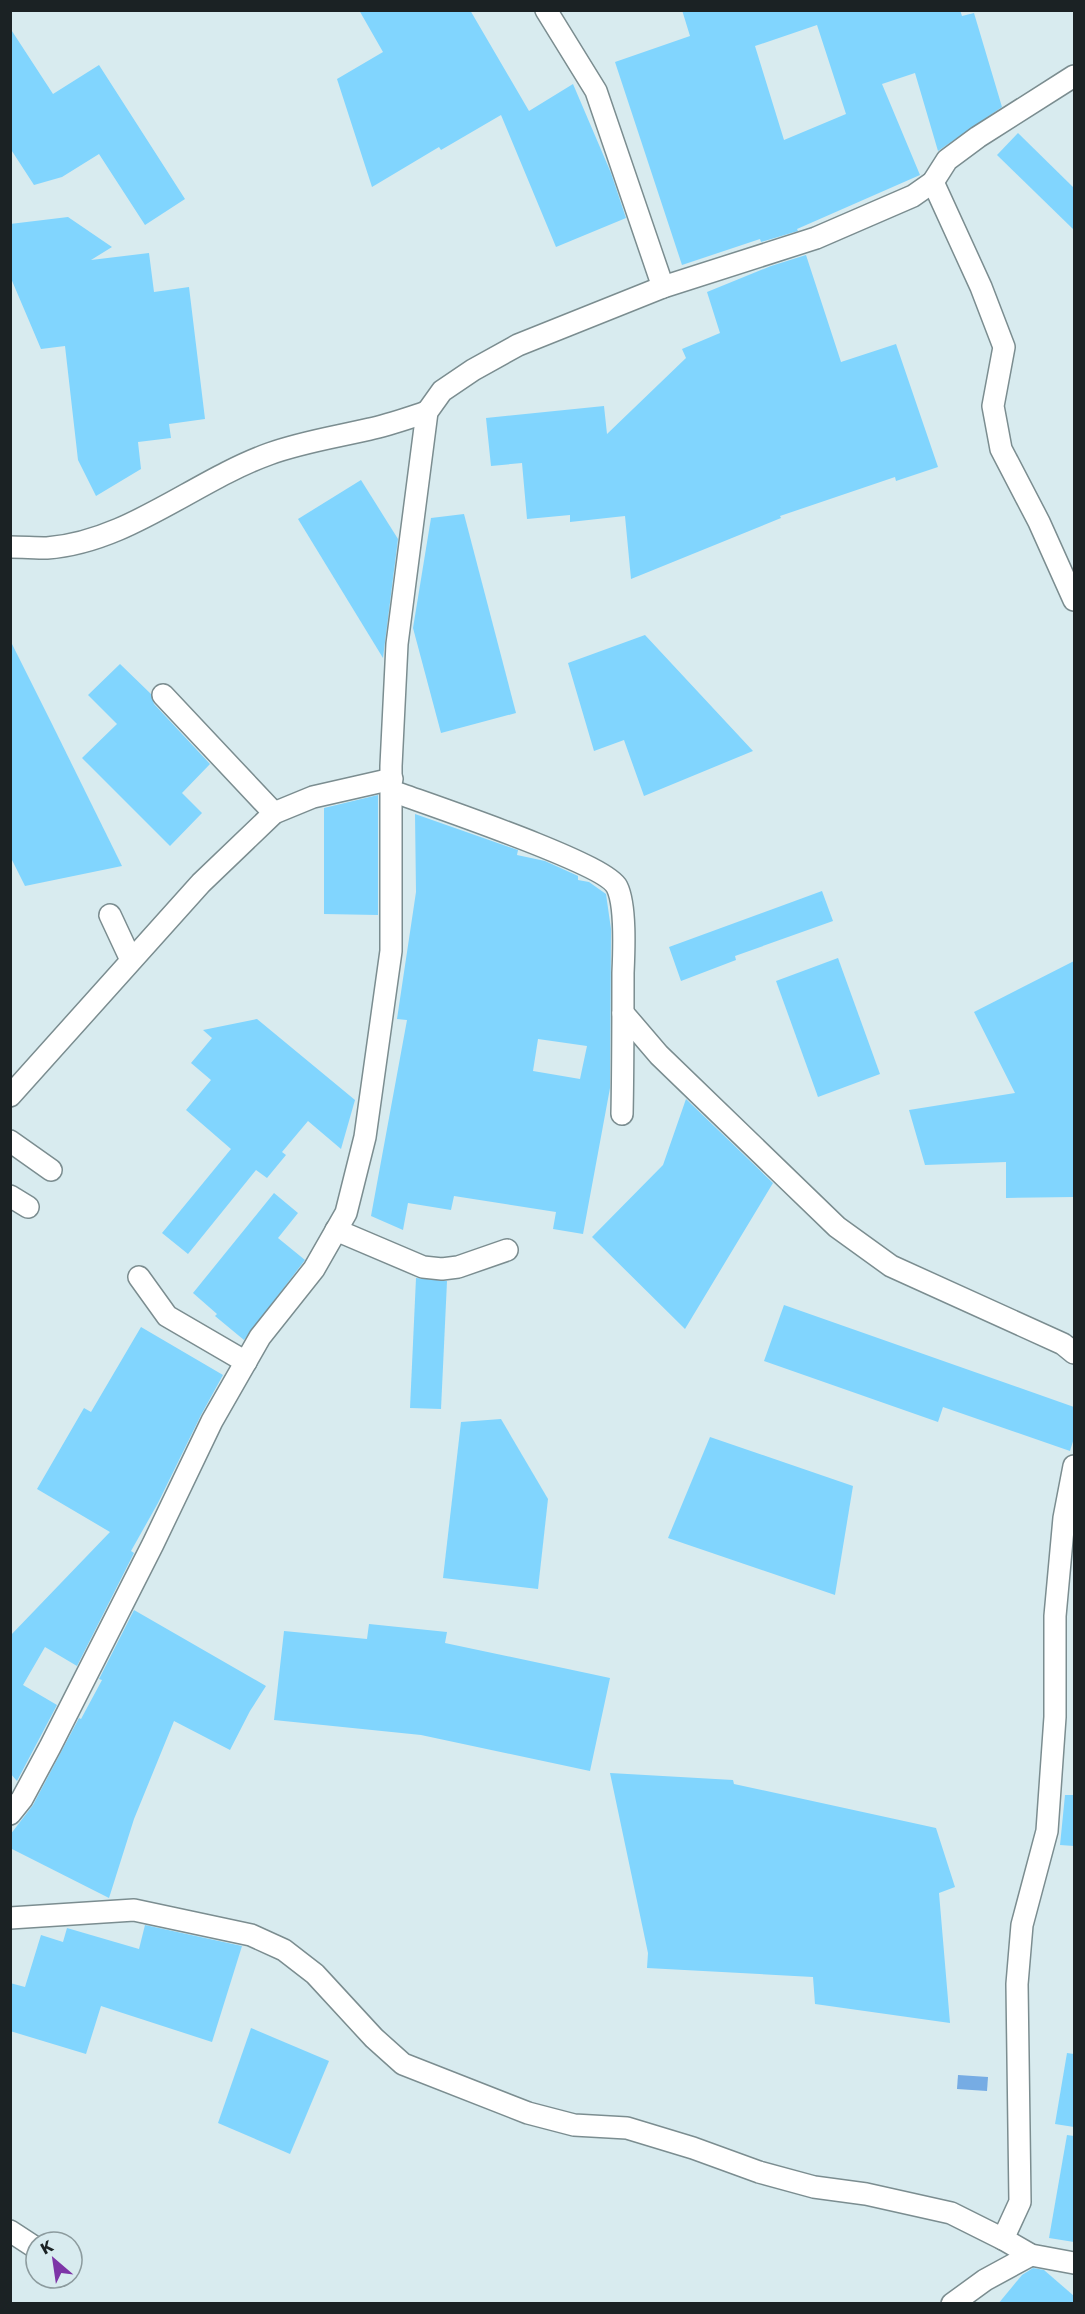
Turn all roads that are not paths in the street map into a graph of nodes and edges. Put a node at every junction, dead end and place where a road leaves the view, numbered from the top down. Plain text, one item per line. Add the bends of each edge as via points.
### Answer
1 (546, 10) edge
2 (1074, 76) edge
3 (933, 182) junction
4 (663, 287) junction
5 (427, 412) junction
6 (10, 547) edge
7 (1074, 600) edge
8 (163, 695) dead end
9 (392, 785) junction
10 (274, 813) junction
11 (110, 915) dead end
12 (131, 960) junction
13 (623, 1013) junction
14 (10, 1096) edge
15 (622, 1114) dead end
16 (10, 1141) edge
17 (51, 1170) dead end
18 (336, 1230) junction
19 (507, 1250) dead end
20 (139, 1277) dead end
21 (1074, 1353) edge
22 (246, 1362) junction
23 (1074, 1466) edge
24 (10, 1814) edge
25 (10, 1918) edge
26 (10, 2231) edge
27 (1003, 2239) junction
28 (24, 2240) edge
29 (1030, 2255) junction
30 (1074, 2263) edge
31 (952, 2304) edge

1 - 4 street via 596,91
2 - 3 street via 948,159
3 - 4 street via 913,196 816,238
3 - 7 street via 1004,347 993,406 1001,449
4 - 5 street via 518,345 442,391
5 - 6 street via 269,454 111,532 48,548
5 - 9 street via 397,644
8 - 10 street
9 - 10 street via 313,797
9 - 13 street via 589,867 617,886 624,921
9 - 18 street via 391,951 365,1137 346,1213
10 - 12 street via 201,883
11 - 12 street
12 - 14 street
13 - 15 street
13 - 21 street via 660,1055 837,1227 891,1266 1063,1344
16 - 17 street
18 - 19 street via 423,1267 458,1268
18 - 22 street via 314,1269 260,1337
20 - 22 street via 167,1316
22 - 24 street via 212,1421 50,1747
23 - 27 street via 1064,1518 1055,1616 1055,1718 1047,1831 1022,1925 1017,1984 1020,2202
25 - 27 street via 134,1910 250,1935 284,1950 315,1974 403,2064 528,2113 574,2125 627,2128 814,2187 951,2213
26 - 28 street
27 - 29 street
29 - 30 street
29 - 31 street

